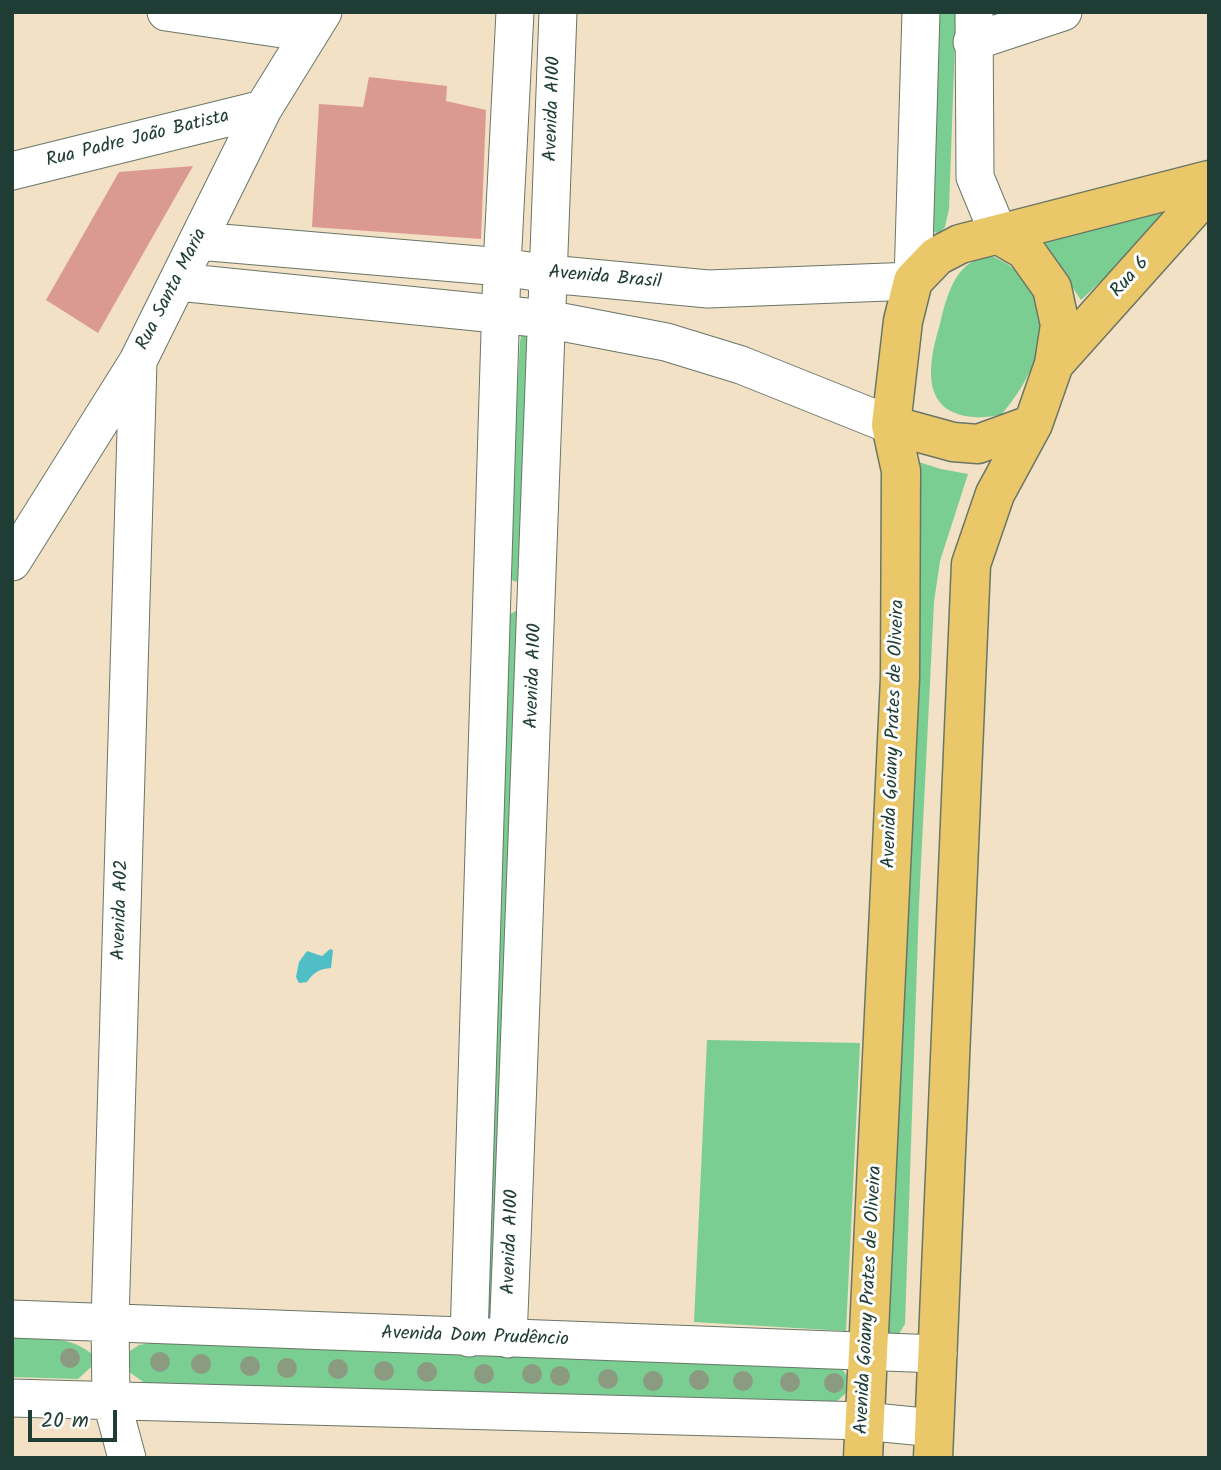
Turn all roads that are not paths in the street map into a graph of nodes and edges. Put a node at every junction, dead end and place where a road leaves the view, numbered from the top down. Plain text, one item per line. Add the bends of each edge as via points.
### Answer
1 (166, 12) edge
2 (515, 12) edge
3 (558, 12) edge
4 (921, 12) edge
5 (1063, 12) edge
6 (317, 23) edge
7 (973, 27) edge
8 (263, 109) junction
9 (12, 171) edge
10 (1209, 180) edge
11 (1209, 191) edge
12 (999, 235) junction
13 (198, 241) junction
14 (502, 267) junction
15 (549, 274) junction
16 (913, 281) junction
17 (178, 282) junction
18 (503, 313) junction
19 (546, 318) junction
20 (138, 360) junction
21 (1054, 364) junction
22 (1033, 424) junction
23 (891, 425) junction
24 (12, 562) edge
25 (491, 601) junction
26 (538, 601) junction
27 (12, 1319) edge
28 (110, 1322) junction
29 (469, 1338) junction
30 (508, 1339) junction
31 (867, 1352) junction
32 (938, 1354) junction
33 (12, 1398) edge
34 (111, 1399) junction
35 (864, 1440) edge
36 (934, 1443) edge
37 (127, 1458) edge

1 - 6 street
2 - 14 street, Avenida A100
3 - 15 street, Avenida A100
4 - 16 street, Avenida Goiany Prates de Oliveira
5 - 7 street
6 - 8 street, Rua Santa Maria
7 - 12 street via 975,177
8 - 9 street, Rua Padre João Batista
8 - 13 street, Rua Santa Maria
10 - 12 main road
11 - 21 main road, Rua 6
12 - 16 main road via 960,244 937,256
12 - 21 main road via 1025,250 1052,288 1060,325
13 - 14 street, Avenida Brasil
13 - 17 street, Rua Santa Maria
14 - 15 street, Avenida Brasil
14 - 18 street, Avenida A100
15 - 16 street, Avenida Brasil via 708,289
15 - 19 street, Avenida A100
16 - 23 main road, Avenida Goiany Prates de Oliveira
17 - 18 street
17 - 20 street, Rua Santa Maria
18 - 19 street
18 - 25 street, Avenida A100
19 - 23 street via 666,342 741,365
19 - 26 street, Avenida A100
20 - 24 street, Rua Santa Maria
20 - 28 street, Avenida A02
21 - 22 main road
22 - 23 main road via 978,444
22 - 32 main road via 995,494 971,564
23 - 31 main road, Avenida Goiany Prates de Oliveira via 901,471 900,678
25 - 26 street
25 - 29 street, Avenida A100
26 - 30 street, Avenida A100
27 - 28 street, Avenida Dom Prudêncio
28 - 29 street, Avenida Dom Prudêncio
28 - 34 street, Avenida A02
29 - 30 street, Avenida Dom Prudêncio
30 - 31 street, Avenida Dom Prudêncio
31 - 32 street, Avenida Dom Prudêncio
31 - 35 main road, Avenida Goiany Prates de Oliveira
32 - 36 main road
33 - 34 street
34 - 35 street
34 - 37 street, Avenida A02
35 - 36 street

